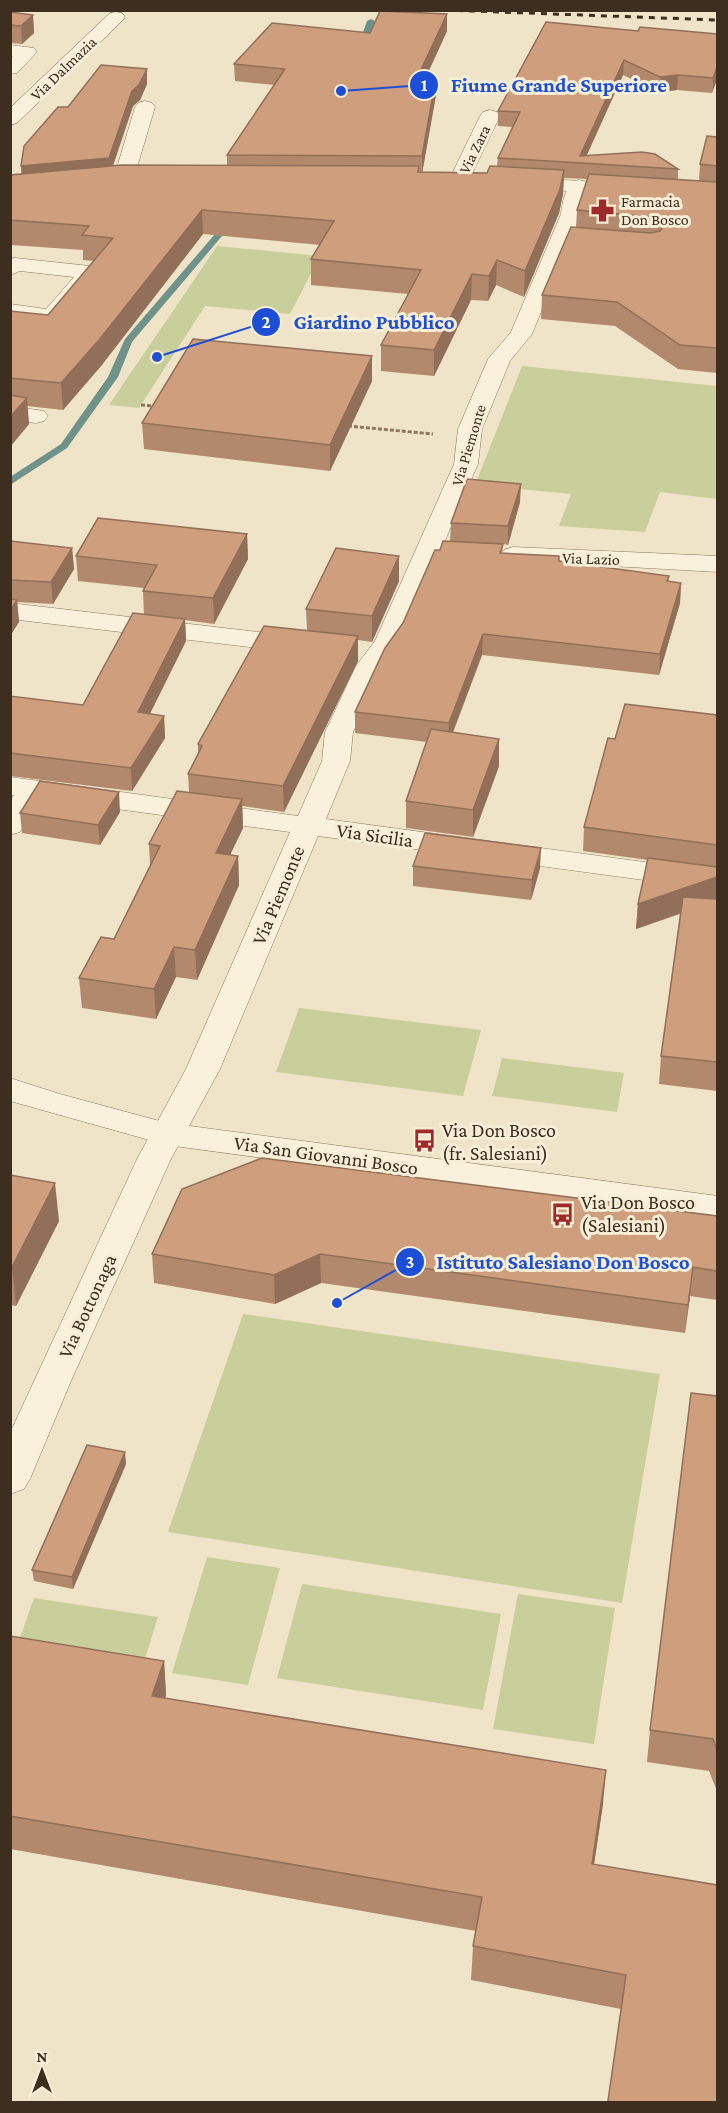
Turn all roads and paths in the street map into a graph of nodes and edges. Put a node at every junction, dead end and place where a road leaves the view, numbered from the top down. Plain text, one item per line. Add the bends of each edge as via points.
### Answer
1 (116, 17) dead end
2 (10, 50) edge
3 (10, 69) edge
4 (145, 107) dead end
5 (490, 116) dead end
6 (10, 119) edge
7 (146, 181) edge
8 (434, 182) edge
9 (458, 182) junction
10 (480, 182) edge
11 (502, 182) edge
12 (579, 186) junction
13 (717, 196) edge
14 (10, 269) edge
15 (10, 311) edge
16 (141, 405) dead end
17 (165, 407) edge
18 (10, 412) edge
19 (36, 416) dead end
20 (340, 425) edge
21 (469, 438) junction
22 (493, 554) edge
23 (717, 564) edge
24 (10, 610) edge
25 (379, 653) junction
26 (21, 788) edge
27 (10, 826) edge
28 (308, 827) junction
29 (717, 881) edge
30 (10, 1089) edge
31 (167, 1134) junction
32 (717, 1208) edge
33 (10, 1479) edge

1 - 6 street, Via Dalmazia
2 - 3 street via 28,52
4 - 7 street via 109,183
5 - 9 street, Via Zara
8 - 9 street, Via Zara
9 - 10 street, Via Zara
11 - 12 street
12 - 13 street
12 - 21 street, Via Piemonte via 572,241 521,334 499,358
14 - 15 street via 15,264 90,272 51,316
16 - 17 path
18 - 19 street
20 - 21 path
21 - 25 street, Via Piemonte via 466,464 439,552
22 - 23 street, Via Lazio
24 - 25 street
25 - 28 street, Via Piemonte via 339,732 336,761
26 - 27 street, Via Sicilia
26 - 28 street, Via Sicilia
28 - 29 street, Via Sicilia
28 - 31 street, Via Piemonte via 203,1069
30 - 31 street, Via San Giovanni Bosco
31 - 32 street, Via San Giovanni Bosco
31 - 33 street, Via Bottonaga

